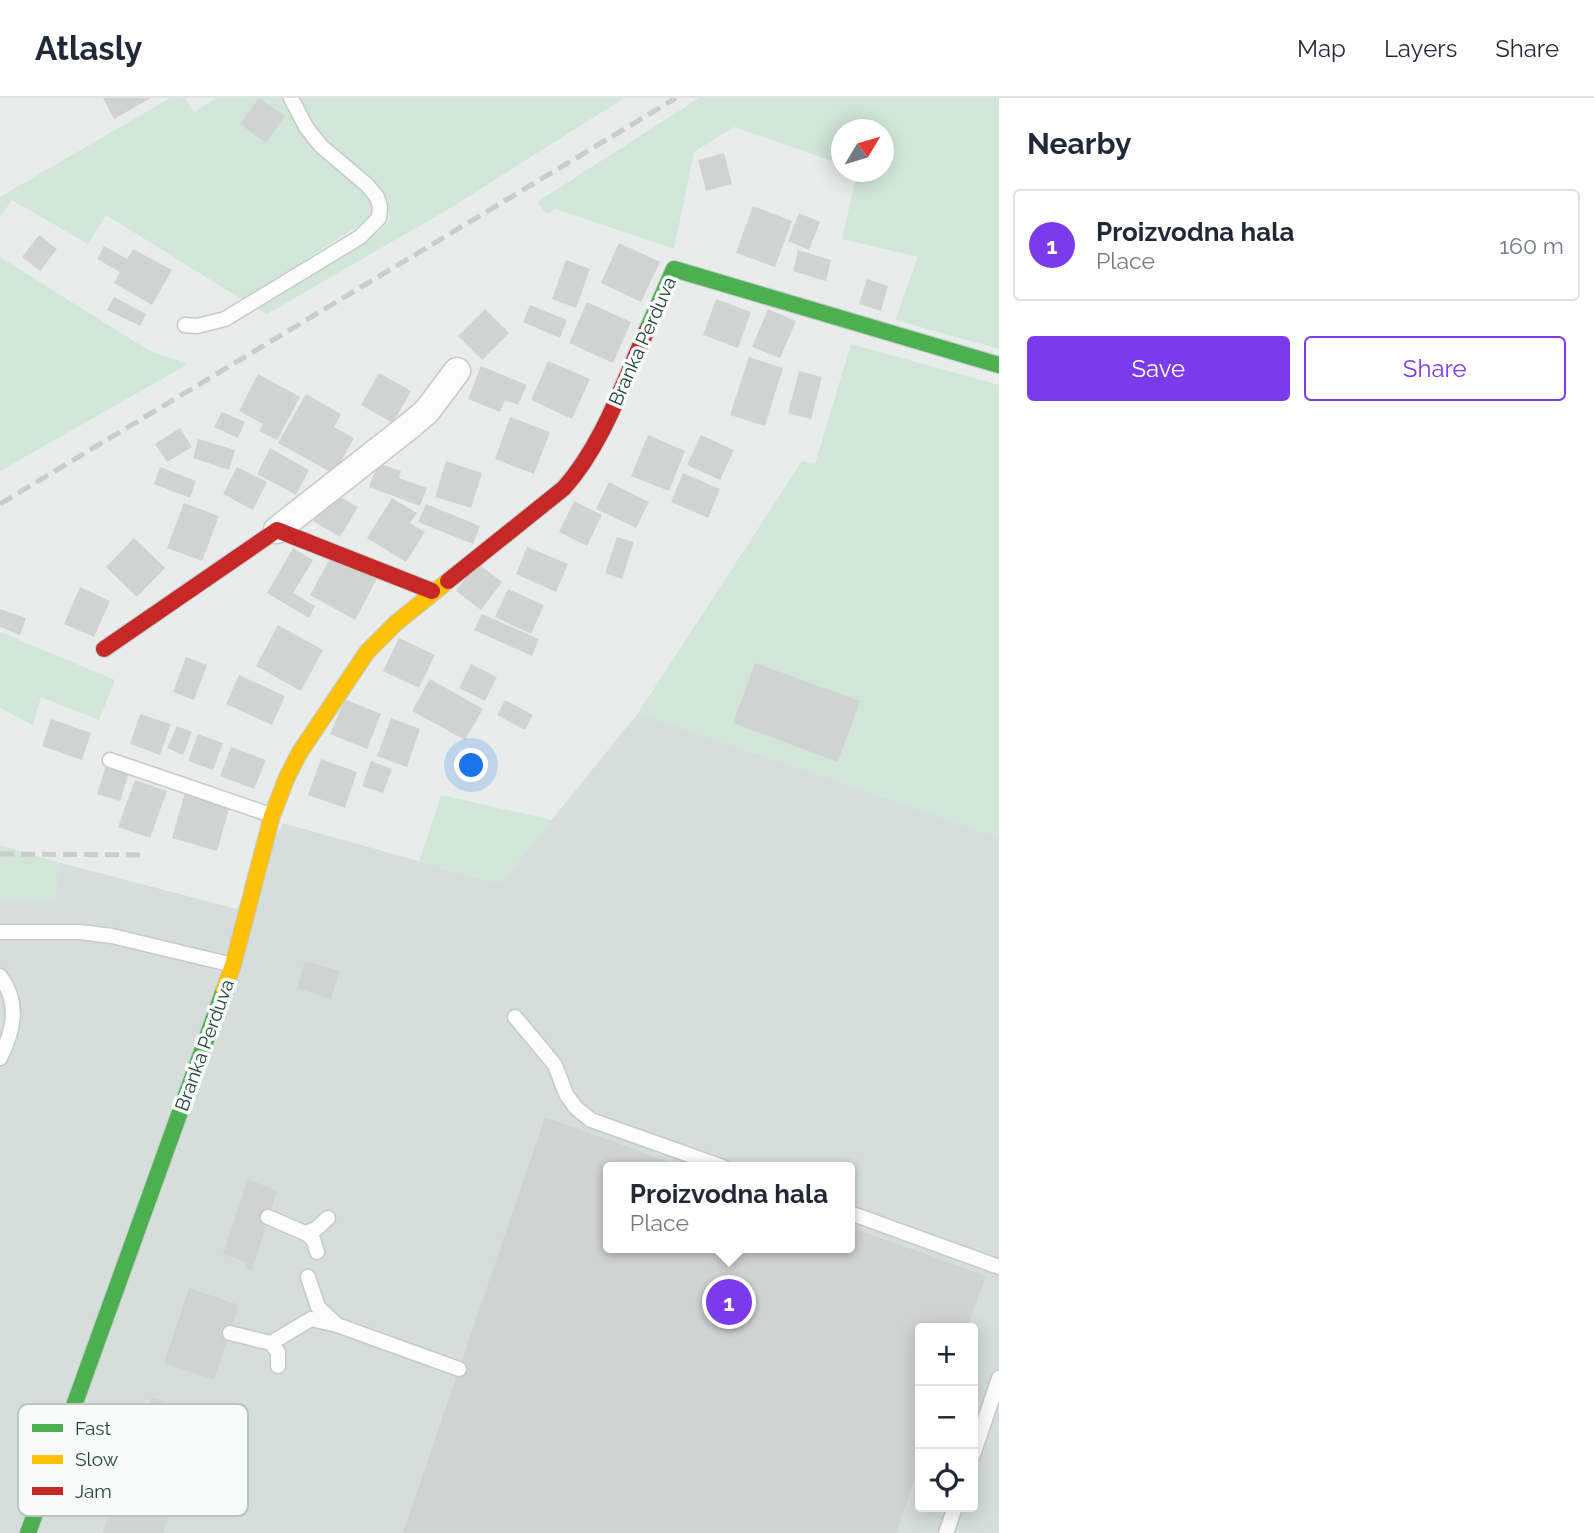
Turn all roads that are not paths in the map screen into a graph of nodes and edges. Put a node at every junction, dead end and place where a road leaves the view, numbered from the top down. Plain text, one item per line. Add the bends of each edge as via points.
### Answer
1 (291, 98) edge
2 (185, 325) dead end
3 (999, 365) edge
4 (457, 371) dead end
5 (276, 530) junction
6 (432, 592) junction
7 (104, 649) dead end
8 (110, 760) dead end
9 (272, 816) junction
10 (0, 932) edge
11 (233, 965) junction
12 (0, 976) edge
13 (515, 1017) dead end
14 (0, 1058) edge
15 (709, 1162) edge
16 (855, 1215) edge
17 (268, 1217) dead end
18 (328, 1218) dead end
19 (305, 1233) junction
20 (317, 1252) dead end
21 (999, 1267) edge
22 (308, 1277) dead end
23 (337, 1325) junction
24 (230, 1332) dead end
25 (271, 1343) junction
26 (278, 1366) dead end
27 (459, 1369) dead end
28 (999, 1378) edge
29 (75, 1404) edge
30 (975, 1449) edge
31 (953, 1512) edge
32 (35, 1516) edge
33 (29, 1533) edge
34 (946, 1533) edge

1 - 2 lane via 321,146 377,197 379,218 360,237 225,318
3 - 6 street, Branka Perduva via 674,269 580,470 564,488
4 - 5 street via 427,411
5 - 6 street
5 - 7 street
6 - 9 street, Branka Perduva via 367,652 300,752
8 - 9 lane
9 - 11 street, Branka Perduva
10 - 11 lane via 111,936
11 - 29 street, Branka Perduva
12 - 14 lane via 10,989 13,1015 10,1038
13 - 15 lane via 555,1065 571,1101 591,1120
16 - 21 lane
17 - 19 lane
18 - 19 lane
19 - 20 lane via 313,1239
22 - 23 lane via 318,1307
23 - 25 lane via 312,1319
23 - 27 lane
24 - 25 lane
25 - 26 lane via 278,1352
28 - 30 lane
31 - 34 lane
32 - 33 street, Branka Perduva

